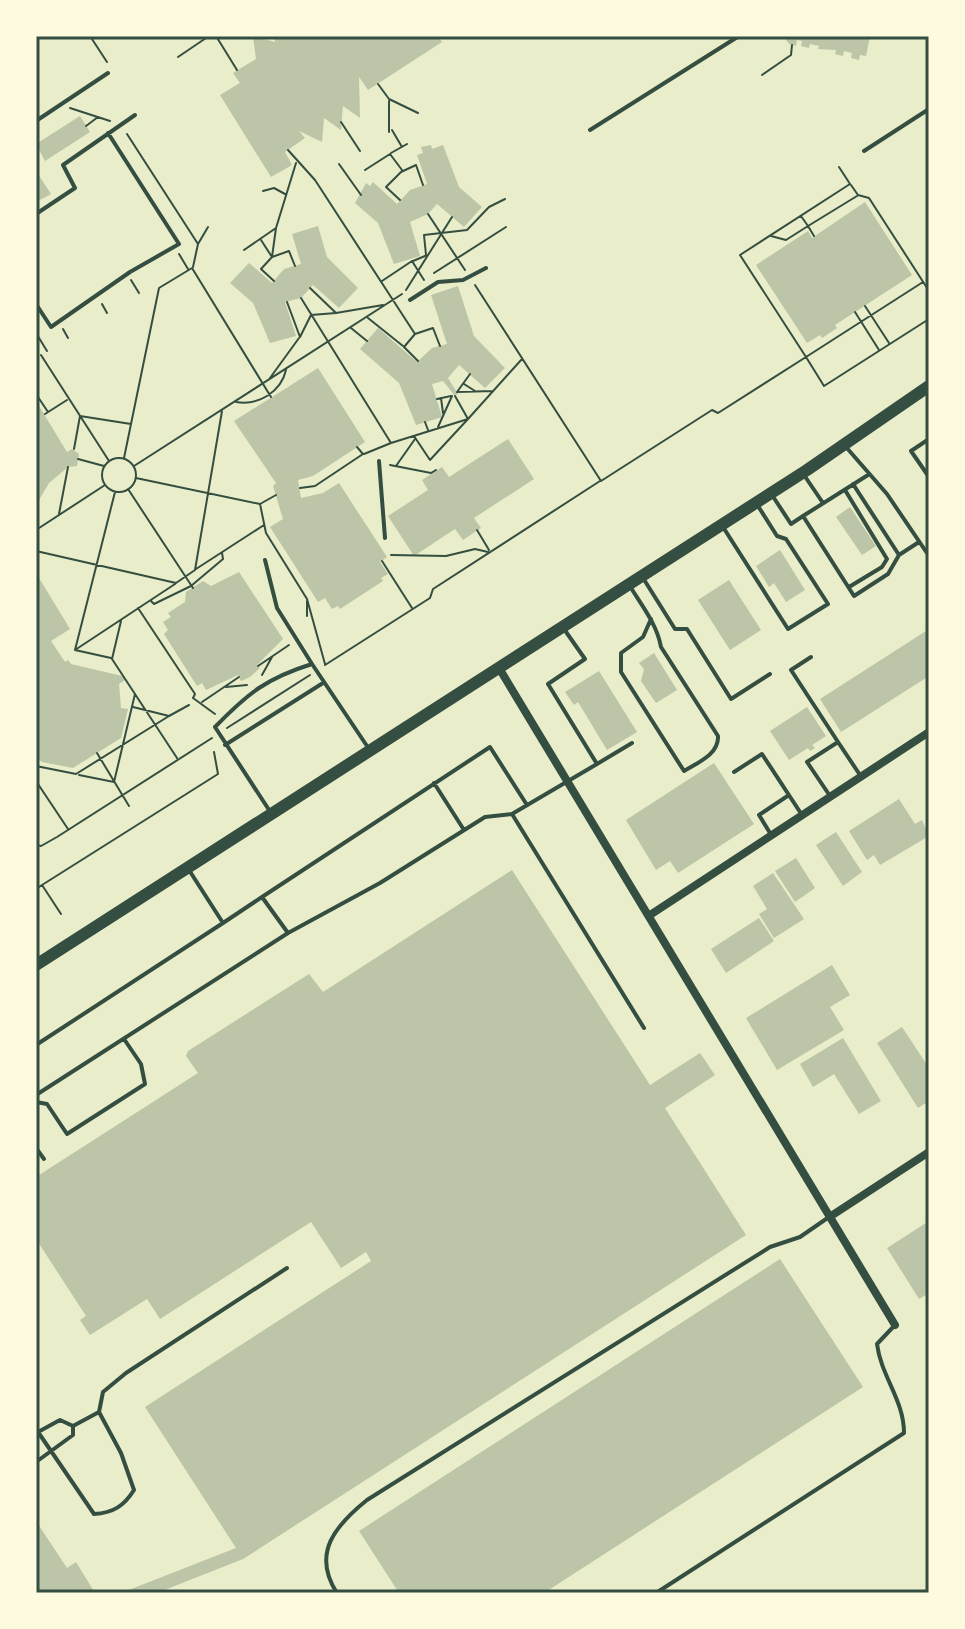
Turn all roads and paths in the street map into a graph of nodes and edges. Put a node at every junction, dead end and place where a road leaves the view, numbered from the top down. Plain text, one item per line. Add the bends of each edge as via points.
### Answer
1 (90, 36) edge
2 (209, 36) edge
3 (216, 36) edge
4 (739, 36) edge
5 (792, 45) dead end
6 (178, 57) dead end
7 (237, 70) dead end
8 (110, 72) joint
9 (762, 75) dead end
10 (378, 84) dead end
11 (389, 99) junction
12 (398, 105) junction
13 (68, 107) dead end
14 (929, 109) edge
15 (388, 111) junction
16 (418, 113) dead end
17 (135, 115) dead end
18 (98, 117) junction
19 (36, 121) edge
20 (341, 122) dead end
21 (121, 125) junction
22 (86, 126) dead end
23 (590, 130) dead end
24 (108, 133) junction
25 (407, 144) dead end
26 (402, 147) junction
27 (288, 150) dead end
28 (360, 151) dead end
29 (864, 151) dead end
30 (390, 154) junction
31 (297, 163) junction
32 (339, 164) dead end
33 (839, 167) dead end
34 (365, 170) dead end
35 (403, 171) junction
36 (850, 184) junction
37 (423, 185) dead end
38 (263, 191) dead end
39 (286, 194) junction
40 (361, 195) dead end
41 (858, 195) junction
42 (505, 199) dead end
43 (400, 200) dead end
44 (36, 214) edge
45 (428, 214) dead end
46 (801, 216) junction
47 (452, 217) dead end
48 (808, 226) junction
49 (208, 227) dead end
50 (506, 227) dead end
51 (276, 228) junction
52 (439, 232) junction
53 (770, 236) junction
54 (814, 236) dead end
55 (261, 239) junction
56 (198, 244) junction
57 (175, 247) junction
58 (244, 250) dead end
59 (426, 256) junction
60 (272, 257) junction
61 (457, 259) junction
62 (412, 261) junction
63 (295, 266) dead end
64 (486, 268) dead end
65 (190, 269) junction
66 (418, 270) junction
67 (127, 274) junction
68 (469, 276) junction
69 (424, 280) junction
70 (274, 281) dead end
71 (381, 281) junction
72 (923, 282) junction
73 (310, 288) dead end
74 (929, 291) edge
75 (406, 292) junction
76 (139, 293) dead end
77 (97, 296) junction
78 (301, 298) dead end
79 (393, 300) junction
80 (410, 300) dead end
81 (287, 302) dead end
82 (36, 304) edge
83 (387, 304) junction
84 (865, 306) dead end
85 (855, 312) dead end
86 (107, 313) dead end
87 (336, 313) junction
88 (311, 315) junction
89 (871, 315) junction
90 (367, 317) junction
91 (929, 319) edge
92 (861, 322) junction
93 (350, 327) junction
94 (36, 333) edge
95 (415, 334) junction
96 (300, 337) junction
97 (367, 341) dead end
98 (328, 342) junction
99 (889, 344) junction
100 (440, 346) dead end
101 (404, 347) junction
102 (47, 351) dead end
103 (879, 351) junction
104 (41, 355) dead end
105 (806, 357) junction
106 (523, 358) junction
107 (418, 361) dead end
108 (286, 369) junction
109 (470, 374) dead end
110 (268, 380) junction
111 (263, 384) junction
112 (463, 384) junction
113 (929, 386) edge
114 (493, 391) junction
115 (476, 392) junction
116 (36, 394) edge
117 (270, 396) junction
118 (455, 396) dead end
119 (69, 398) junction
120 (235, 401) junction
121 (222, 410) junction
122 (444, 415) junction
123 (80, 416) junction
124 (468, 419) junction
125 (425, 422) dead end
126 (131, 424) junction
127 (437, 428) junction
128 (428, 431) junction
129 (414, 437) junction
130 (929, 439) edge
131 (391, 443) junction
132 (844, 444) junction
133 (357, 447) dead end
134 (74, 449) dead end
135 (363, 454) junction
136 (124, 458) junction
137 (78, 459) dead end
138 (430, 460) junction
139 (109, 461) junction
140 (379, 461) junction
141 (104, 466) junction
142 (134, 466) junction
143 (396, 466) junction
144 (68, 467) dead end
145 (803, 472) junction
146 (868, 475) junction
147 (929, 476) edge
148 (136, 478) junction
149 (853, 484) junction
150 (105, 485) junction
151 (300, 488) dead end
152 (128, 489) junction
153 (845, 489) junction
154 (115, 492) junction
155 (208, 493) junction
156 (771, 493) junction
157 (276, 495) dead end
158 (756, 502) junction
159 (823, 503) junction
160 (260, 504) junction
161 (59, 515) junction
162 (803, 516) junction
163 (36, 523) edge
164 (722, 524) junction
165 (264, 525) junction
166 (38, 529) edge
167 (477, 530) dead end
168 (385, 538) dead end
169 (919, 542) junction
170 (36, 551) edge
171 (222, 553) junction
172 (391, 555) dead end
173 (899, 555) junction
174 (929, 556) edge
175 (265, 560) dead end
176 (382, 561) dead end
177 (96, 565) junction
178 (195, 570) junction
179 (185, 576) junction
180 (641, 576) junction
181 (176, 583) junction
182 (629, 584) junction
183 (192, 587) junction
184 (849, 587) junction
185 (307, 599) junction
186 (150, 601) junction
187 (138, 608) junction
188 (413, 609) dead end
189 (307, 616) dead end
190 (122, 619) junction
191 (651, 619) junction
192 (563, 627) junction
193 (293, 648) dead end
194 (75, 650) junction
195 (272, 657) junction
196 (811, 657) dead end
197 (112, 659) junction
198 (312, 664) junction
199 (325, 665) dead end
200 (258, 666) dead end
201 (499, 668) junction
202 (274, 670) dead end
203 (770, 674) dead end
204 (261, 676) junction
205 (239, 677) dead end
206 (323, 683) junction
207 (249, 684) junction
208 (224, 687) junction
209 (239, 691) dead end
210 (135, 693) junction
211 (201, 702) junction
212 (189, 705) dead end
213 (132, 707) junction
214 (146, 711) junction
215 (216, 715) dead end
216 (169, 716) junction
217 (156, 725) junction
218 (929, 732) edge
219 (838, 742) junction
220 (632, 743) dead end
221 (225, 745) junction
222 (123, 746) junction
223 (370, 751) junction
224 (214, 752) dead end
225 (97, 753) dead end
226 (101, 759) junction
227 (178, 759) dead end
228 (597, 764) junction
229 (36, 766) edge
230 (734, 772) dead end
231 (76, 774) junction
232 (861, 777) junction
233 (36, 781) edge
234 (114, 782) junction
235 (568, 782) junction
236 (434, 783) junction
237 (43, 791) junction
238 (36, 795) edge
239 (789, 795) junction
240 (830, 796) junction
241 (527, 805) junction
242 (129, 806) dead end
243 (272, 814) junction
244 (512, 814) junction
245 (802, 815) junction
246 (68, 830) dead end
247 (464, 830) junction
248 (771, 835) junction
249 (188, 868) junction
250 (42, 885) junction
251 (36, 889) edge
252 (262, 897) junction
253 (61, 914) dead end
254 (650, 915) junction
255 (223, 923) junction
256 (288, 933) junction
257 (36, 965) edge
258 (644, 1028) dead end
259 (124, 1039) junction
260 (36, 1045) edge
261 (36, 1095) edge
262 (36, 1102) edge
263 (36, 1148) edge
264 (929, 1152) edge
265 (44, 1159) dead end
266 (831, 1216) junction
267 (287, 1268) dead end
268 (895, 1325) joint
269 (99, 1412) junction
270 (73, 1426) junction
271 (37, 1430) edge
272 (51, 1452) junction
273 (36, 1462) edge
274 (337, 1593) edge
275 (656, 1593) edge

1 - 8 path
2 - 6 path
3 - 7 path
4 - 23 lane
5 - 9 path via 791,55
8 - 19 lane
10 - 11 path
11 - 12 path
11 - 15 path
12 - 15 path
12 - 16 path
13 - 18 path
14 - 29 lane
15 - 26 path via 390,131
17 - 21 lane
18 - 21 path
18 - 22 path
20 - 28 path
21 - 24 lane
21 - 56 path
24 - 44 lane via 63,165 75,188
24 - 57 lane via 179,244
25 - 26 path
26 - 30 path
27 - 31 path
30 - 34 path
30 - 35 path
31 - 39 path
31 - 71 path via 315,180
32 - 40 path
33 - 36 path
35 - 37 path via 416,165
35 - 43 path via 386,187
36 - 41 path
36 - 46 path
38 - 39 path via 274,188
39 - 51 path
41 - 48 path
41 - 72 path via 869,198
42 - 52 path via 467,230
45 - 52 path
46 - 48 path
46 - 53 path
47 - 52 path
48 - 53 path via 786,240
48 - 54 path
49 - 56 path
50 - 61 path
51 - 55 path
51 - 60 path
52 - 59 path
52 - 59 path via 424,235
52 - 61 path
53 - 105 path via 740,255
55 - 58 path
55 - 60 path
56 - 65 path
57 - 65 path
57 - 67 lane
59 - 62 path
59 - 66 path
60 - 63 path via 289,251
60 - 70 path via 261,269
61 - 68 path
61 - 69 path
62 - 66 path
62 - 71 path
64 - 68 lane
65 - 111 path
65 - 126 path via 159,288
66 - 69 path
66 - 75 path
67 - 76 path
67 - 77 lane
68 - 80 lane via 438,282
68 - 106 path
69 - 75 path
71 - 79 path
72 - 74 path
72 - 89 path
73 - 87 path
75 - 79 path
77 - 82 lane via 51,327
77 - 86 path
78 - 88 path
79 - 83 path
79 - 95 path
81 - 96 path
83 - 87 path
83 - 90 path
84 - 89 path
85 - 92 path
87 - 88 path
88 - 96 path
88 - 98 path
89 - 92 path
89 - 99 path
90 - 93 path
90 - 101 path
91 - 99 path
92 - 103 path
92 - 105 path
93 - 97 path
93 - 98 path
94 - 102 path
95 - 100 path via 433,328
95 - 101 path
96 - 110 path
98 - 108 path
98 - 131 path
99 - 103 path
101 - 107 path
103 - 105 path via 824,386
104 - 119 path
105 - 106 path via 601,481
106 - 114 path
108 - 110 path
108 - 117 path
109 - 112 path
110 - 111 path
111 - 117 path
111 - 120 path
112 - 115 path
112 - 115 path via 457,392
113 - 132 main road
114 - 115 path
114 - 124 path
116 - 119 path via 46,413
117 - 120 path via 252,403
118 - 124 path
119 - 123 path
120 - 121 path
121 - 142 path
121 - 155 path
122 - 122 path via 452,396 439,398
122 - 127 path
123 - 126 path
123 - 134 path
123 - 139 path
124 - 127 path
124 - 138 path
125 - 128 path
126 - 136 path
127 - 128 path
128 - 129 path
129 - 131 path
129 - 138 path
129 - 143 path
130 - 147 lane via 911,451
131 - 135 path
132 - 145 main road
132 - 146 lane
133 - 135 path
135 - 140 path
135 - 151 path via 315,486
136 - 139 path
136 - 142 path
137 - 141 path
138 - 143 path via 437,470 431,473
139 - 141 path
140 - 143 path
140 - 168 lane
141 - 150 path
142 - 148 path
144 - 161 path
145 - 156 main road
145 - 159 lane
146 - 149 lane
146 - 169 lane
148 - 152 path
148 - 155 path
149 - 153 lane
149 - 173 lane
150 - 154 path
150 - 161 path
152 - 154 path
152 - 179 path
153 - 159 lane
153 - 184 lane via 887,559
154 - 177 path
155 - 160 path
155 - 178 path
156 - 158 main road
156 - 162 lane via 791,524
157 - 160 path
158 - 164 main road
158 - 164 lane via 828,604 788,629
159 - 162 lane
160 - 165 path
161 - 166 path
162 - 184 lane
163 - 166 path
164 - 180 main road
165 - 171 path
165 - 185 path
167 - 172 path via 489,552
169 - 173 lane
169 - 174 lane
170 - 177 path
171 - 178 path
171 - 183 path via 223,559
173 - 184 lane via 888,574 854,596
175 - 198 lane via 277,608
176 - 188 path
177 - 181 path
177 - 194 path
178 - 179 path
179 - 181 path
179 - 183 path
180 - 182 main road
180 - 203 lane via 675,629 687,629 731,699
181 - 186 path
182 - 191 lane
182 - 192 main road
183 - 186 path via 154,604
185 - 189 path
185 - 199 path
186 - 187 path
187 - 190 path
187 - 211 path via 193,698
190 - 194 path
190 - 197 path
191 - 191 lane via 643,637 621,653 621,672 684,771 714,752 718,736 661,647
192 - 201 main road
192 - 228 lane via 585,659 548,684
193 - 195 path via 290,644
194 - 197 path
195 - 200 path
195 - 204 path
196 - 219 lane via 791,670
197 - 210 path
198 - 206 lane
198 - 221 lane via 250,692 215,727
201 - 223 main road
201 - 235 street
202 - 204 path
204 - 207 path
205 - 208 path
206 - 221 lane
206 - 223 lane
207 - 208 path
207 - 209 path
208 - 211 path
210 - 213 path
210 - 214 path
211 - 215 path
212 - 216 path
213 - 214 path
213 - 222 path
214 - 216 path
214 - 217 path
216 - 217 path
217 - 222 path
217 - 227 path
218 - 232 street
219 - 232 lane
219 - 240 lane via 807,762
220 - 228 lane
221 - 243 lane
222 - 226 path
222 - 234 path
223 - 243 main road
224 - 250 path via 218,774
225 - 226 path
226 - 231 path
226 - 234 path
228 - 235 lane
229 - 231 path
230 - 239 lane via 762,754
231 - 234 path
232 - 240 street
233 - 237 path
234 - 242 path
235 - 241 lane
235 - 254 street
236 - 241 lane via 490,747
236 - 247 lane
236 - 252 lane
237 - 238 path
237 - 246 path
239 - 245 lane
239 - 248 lane via 759,815
240 - 245 street
241 - 244 lane
243 - 249 main road
244 - 247 lane via 485,817
244 - 258 lane
245 - 248 street
247 - 256 lane
248 - 254 street
249 - 255 lane
249 - 257 main road
250 - 251 path
250 - 253 path
252 - 255 lane
252 - 256 lane
254 - 266 street
255 - 260 lane
256 - 259 lane
259 - 261 lane
259 - 262 lane via 141,1064 145,1084 67,1134 47,1104
263 - 265 lane
264 - 266 street
266 - 268 street
266 - 274 lane via 800,1237 770,1247 367,1500 342,1520 328,1543 326,1564
267 - 269 lane via 126,1373 103,1392
268 - 275 lane via 877,1344 879,1360 904,1411 904,1433
269 - 270 lane
269 - 272 lane via 134,1490 127,1501 110,1513 94,1514
270 - 271 lane via 60,1420
270 - 272 lane via 73,1435
271 - 272 lane
272 - 273 lane

